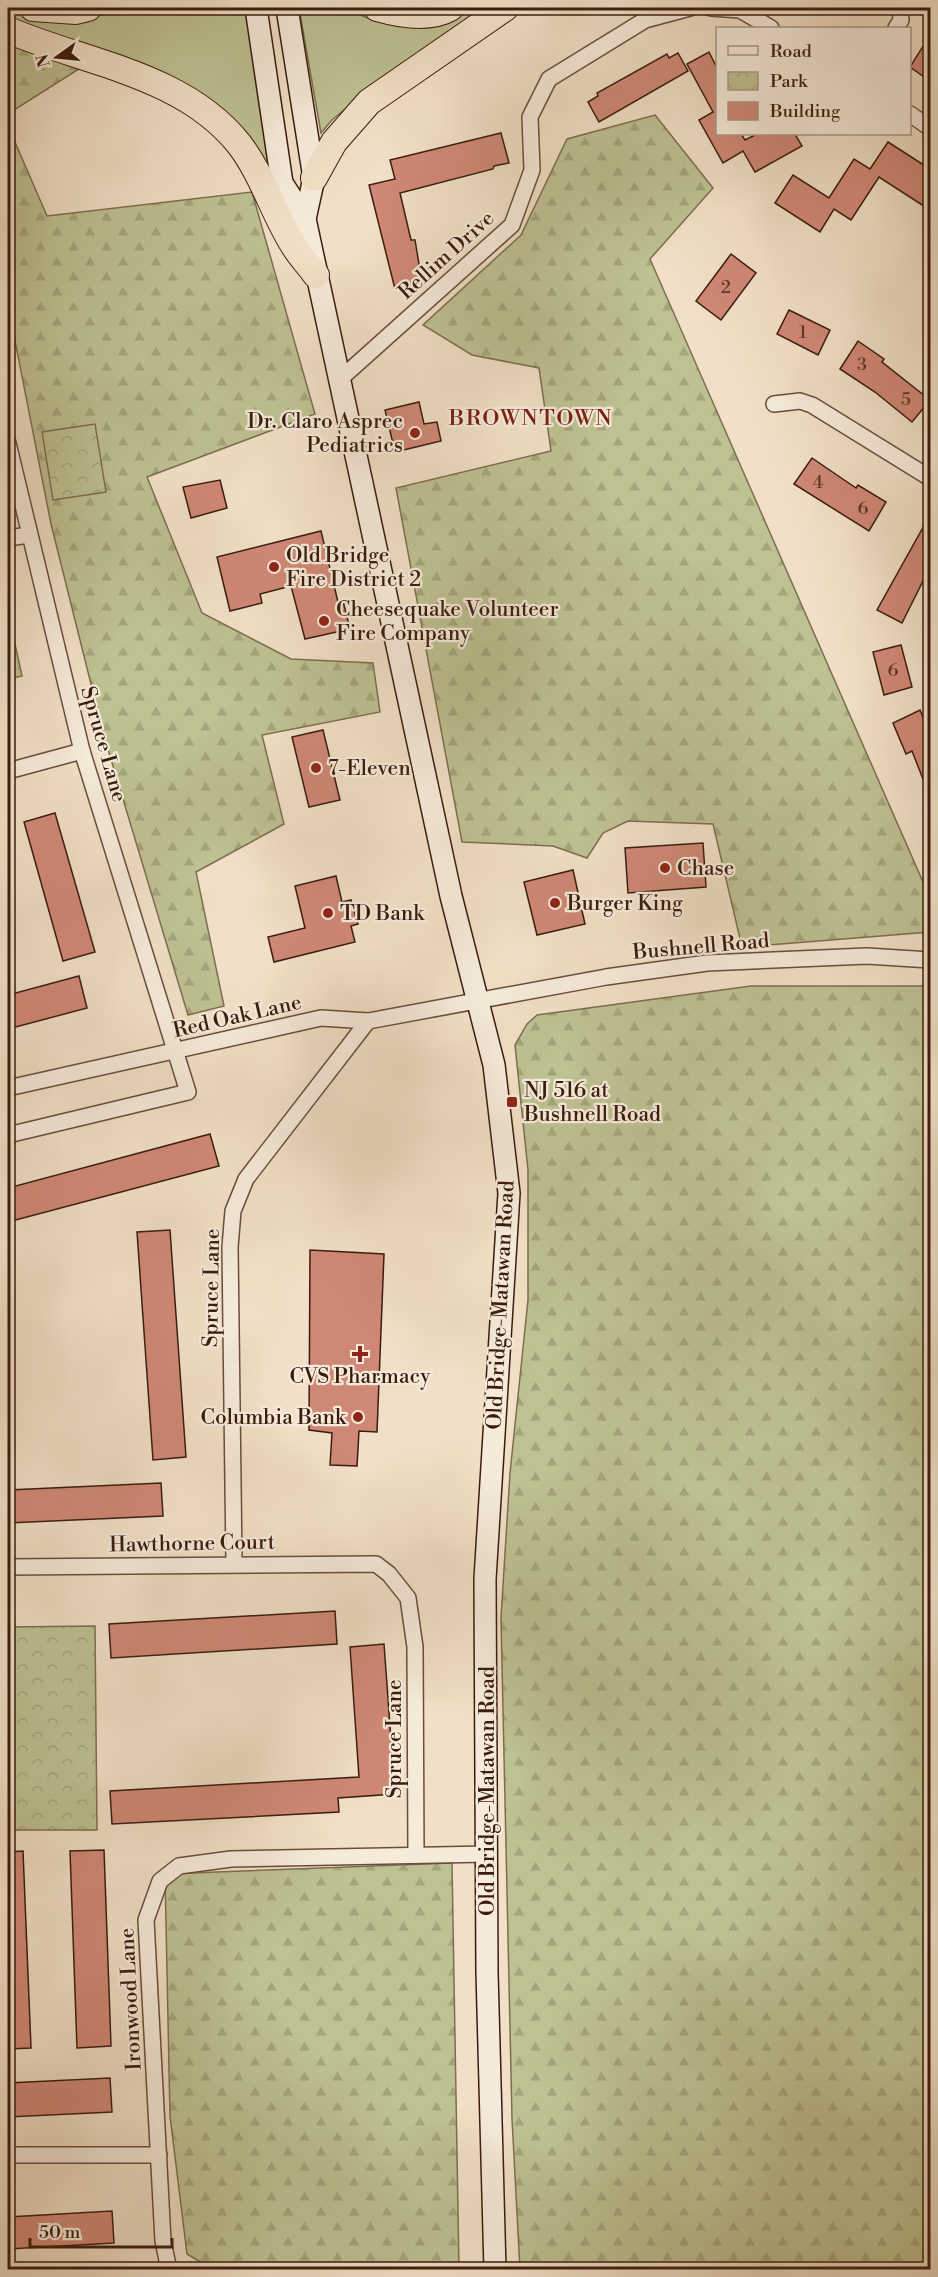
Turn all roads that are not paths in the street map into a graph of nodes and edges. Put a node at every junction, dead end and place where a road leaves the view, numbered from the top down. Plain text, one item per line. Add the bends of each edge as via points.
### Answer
1 (33, 8) edge
2 (88, 8) edge
3 (256, 8) edge
4 (286, 8) edge
5 (377, 8) edge
6 (450, 8) edge
7 (505, 8) edge
8 (690, 8) edge
9 (711, 8) edge
10 (900, 8) edge
11 (769, 27) edge
12 (897, 27) edge
13 (8, 30) edge
14 (911, 115) edge
15 (930, 128) edge
16 (314, 178) junction
17 (304, 219) junction
18 (316, 275) junction
19 (338, 381) junction
20 (774, 404) dead end
21 (8, 443) edge
22 (930, 478) edge
23 (29, 534) junction
24 (8, 538) edge
25 (82, 751) junction
26 (8, 771) edge
27 (930, 960) edge
28 (478, 999) junction
29 (368, 1021) junction
30 (177, 1052) junction
31 (8, 1088) edge
32 (8, 1135) edge
33 (234, 1563) junction
34 (376, 1564) joint
35 (8, 1567) edge
36 (488, 1854) junction
37 (416, 1855) junction
38 (8, 2155) edge
39 (159, 2155) junction
40 (169, 2270) edge
41 (495, 2270) edge

1 - 2 highway
3 - 17 main road, Old Bridge-Matawan Road via 282,183
4 - 16 main road, Old Bridge-Matawan Road
5 - 6 highway via 400,15
7 - 16 highway via 369,102 334,142
8 - 19 street, Rellim Drive via 645,21 549,79 530,117 532,170 512,225
9 - 11 street via 741,10
10 - 12 street via 901,20
13 - 18 highway via 159,83 209,116 239,144 294,245
14 - 15 street
16 - 17 main road, Old Bridge-Matawan Road
17 - 18 main road, Old Bridge-Matawan Road
18 - 19 main road, Old Bridge-Matawan Road
19 - 28 main road, Old Bridge-Matawan Road via 451,897
20 - 22 street via 800,401 812,405
21 - 23 street, Spruce Lane
23 - 24 street
23 - 25 street, Spruce Lane
25 - 26 street
25 - 30 street, Spruce Lane
27 - 28 street, Bushnell Road via 867,956 707,963
28 - 29 street, Red Oak Lane
28 - 36 main road, Old Bridge-Matawan Road via 494,1065 509,1193 485,1579
29 - 30 street, Red Oak Lane via 321,1018
29 - 33 street, Spruce Lane via 246,1179 233,1211 230,1247
30 - 31 street, Red Oak Lane
30 - 32 street, Spruce Lane via 188,1092
33 - 34 street, Hawthorne Court
33 - 35 street, Hawthorne Court
34 - 37 street, Spruce Lane via 408,1598 415,1647
36 - 37 street, Ironwood Lane
36 - 41 main road, Old Bridge-Matawan Road
37 - 39 street, Ironwood Lane via 231,1859 179,1866 160,1881 146,1920
38 - 39 street
39 - 40 street, Ironwood Lane via 163,2241

